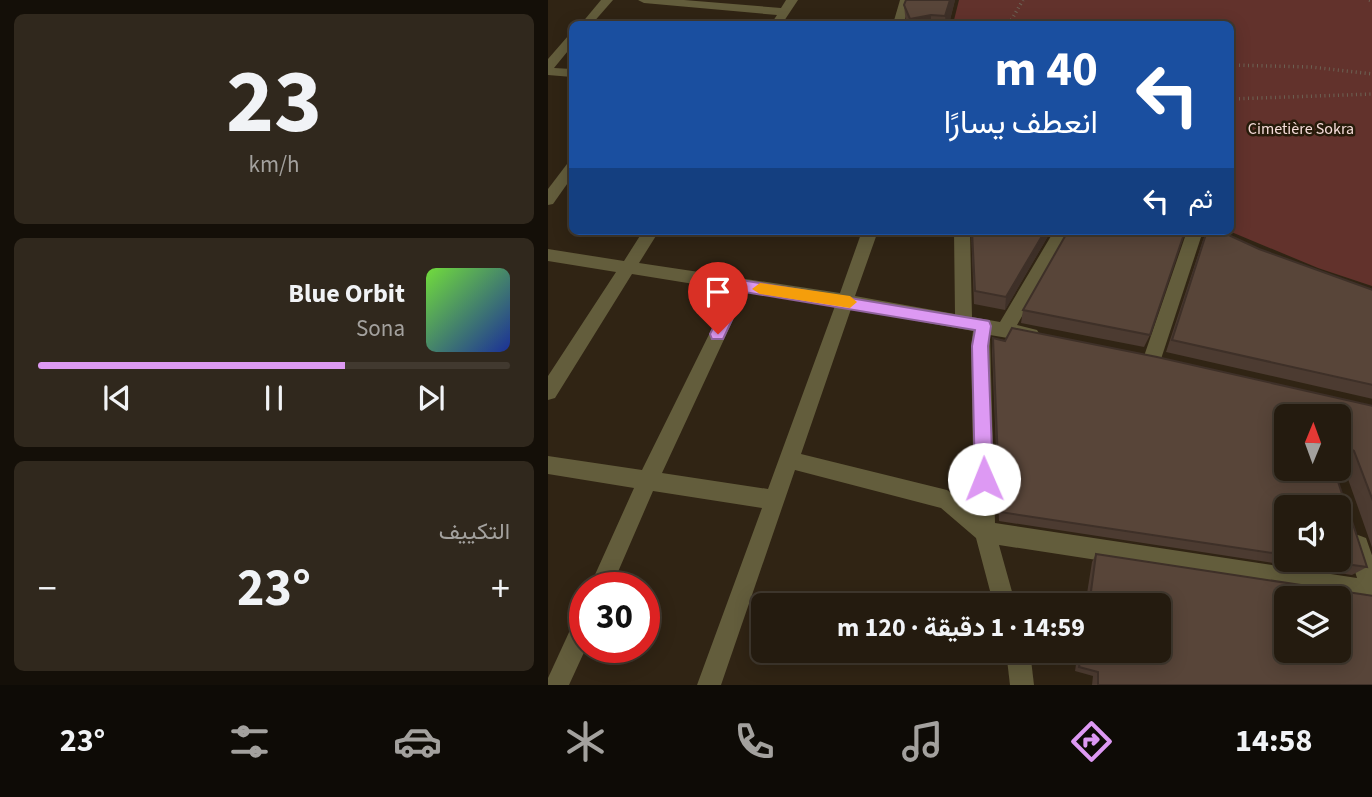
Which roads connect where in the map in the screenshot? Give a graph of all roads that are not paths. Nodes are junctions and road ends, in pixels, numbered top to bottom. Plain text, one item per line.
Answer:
1 (607, 0) edge
2 (644, 0) edge
3 (792, 0) edge
4 (906, 0) edge
5 (785, 12) junction
6 (588, 21) edge
7 (779, 21) edge
8 (899, 21) edge
9 (569, 43) edge
10 (548, 69) edge
11 (569, 72) edge
12 (569, 171) edge
13 (569, 195) edge
14 (551, 196) edge
15 (648, 235) edge
16 (868, 235) edge
17 (963, 235) edge
18 (1060, 235) edge
19 (1203, 235) edge
20 (548, 255) edge
21 (628, 267) junction
22 (741, 286) junction
23 (846, 301) junction
24 (974, 323) junction
25 (1005, 330) junction
26 (1045, 338) edge
27 (1152, 359) edge
28 (548, 392) edge
29 (790, 460) junction
30 (548, 465) edge
31 (648, 480) junction
32 (775, 500) junction
33 (1351, 528) edge
34 (985, 532) junction
35 (607, 572) edge
36 (1001, 593) edge
37 (1372, 593) edge
38 (569, 658) edge
39 (1019, 663) edge
40 (557, 685) edge
41 (709, 685) edge
42 (1022, 685) edge

1 - 6 street
2 - 5 street
3 - 5 street
4 - 8 street
5 - 7 street
9 - 10 street
10 - 11 street
12 - 14 street
13 - 14 street
15 - 21 street
16 - 23 street
17 - 24 street
18 - 25 street
19 - 27 street
20 - 21 street
21 - 22 street
21 - 28 street
22 - 23 street
22 - 31 street
23 - 24 street
23 - 29 street
24 - 25 street
24 - 34 street
25 - 26 street
29 - 32 street
29 - 34 street
30 - 31 street
31 - 32 street
31 - 35 street
32 - 41 street
33 - 37 street
34 - 36 street
34 - 37 street
38 - 40 street
39 - 42 street

